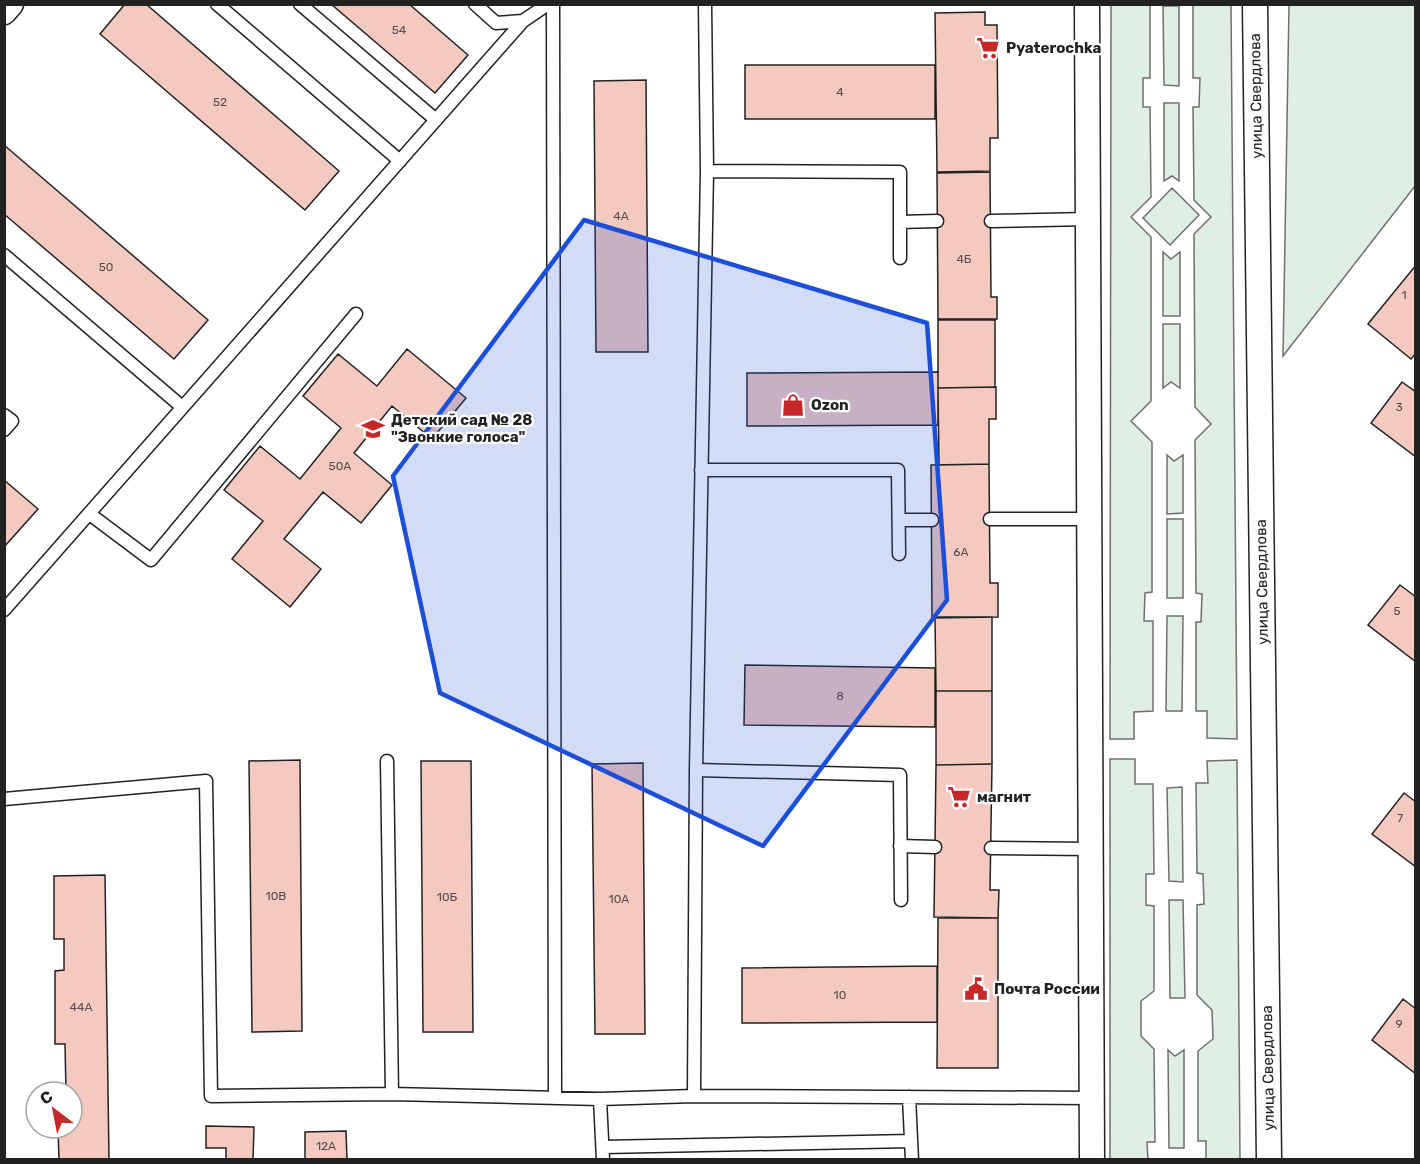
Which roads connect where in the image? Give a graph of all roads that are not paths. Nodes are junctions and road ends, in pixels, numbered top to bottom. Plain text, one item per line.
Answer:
1 (11, 4) edge
2 (217, 4) edge
3 (300, 4) edge
4 (475, 4) edge
5 (548, 4) edge
6 (554, 4) edge
7 (705, 4) edge
8 (1087, 4) edge
9 (1255, 4) edge
10 (4, 12) edge
11 (523, 21) junction
12 (436, 120) junction
13 (400, 160) junction
14 (707, 171) junction
15 (1089, 219) junction
16 (991, 220) dead end
17 (937, 221) dead end
18 (900, 222) junction
19 (4, 255) edge
20 (900, 258) dead end
21 (356, 314) dead end
22 (181, 406) junction
23 (4, 415) edge
24 (4, 430) edge
25 (701, 470) junction
26 (91, 514) junction
27 (990, 519) dead end
28 (1089, 519) junction
29 (899, 520) junction
30 (932, 520) dead end
31 (899, 554) dead end
32 (4, 610) edge
33 (387, 761) dead end
34 (696, 770) junction
35 (4, 799) edge
36 (900, 846) junction
37 (935, 847) dead end
38 (991, 848) dead end
39 (1092, 849) junction
40 (901, 900) dead end
41 (392, 1094) junction
42 (694, 1096) junction
43 (555, 1097) junction
44 (909, 1097) junction
45 (1092, 1098) junction
46 (600, 1099) junction
47 (911, 1141) junction
48 (603, 1153) edge
49 (912, 1160) edge
50 (1092, 1160) edge
51 (1269, 1160) edge

1 - 10 street
2 - 13 lane
3 - 12 lane
4 - 11 lane
5 - 11 lane
6 - 43 lane
7 - 14 lane
8 - 15 street
9 - 51 street, улица Свердлова
11 - 12 lane
12 - 13 lane
13 - 22 lane
14 - 18 lane
14 - 25 lane
15 - 16 lane
15 - 28 street
17 - 18 lane
18 - 20 lane
19 - 22 lane
21 - 26 lane
22 - 26 lane
23 - 24 lane
25 - 29 lane
25 - 34 lane
26 - 32 lane
27 - 28 lane
28 - 39 street
29 - 30 lane
29 - 31 lane
33 - 41 lane
34 - 36 lane
34 - 42 lane
35 - 41 lane
36 - 37 lane
36 - 40 lane
38 - 39 lane
39 - 45 street
41 - 43 lane
42 - 44 lane
42 - 46 lane
43 - 46 lane
44 - 45 lane
44 - 47 lane
45 - 50 street
46 - 48 lane
47 - 48 lane
47 - 49 lane

